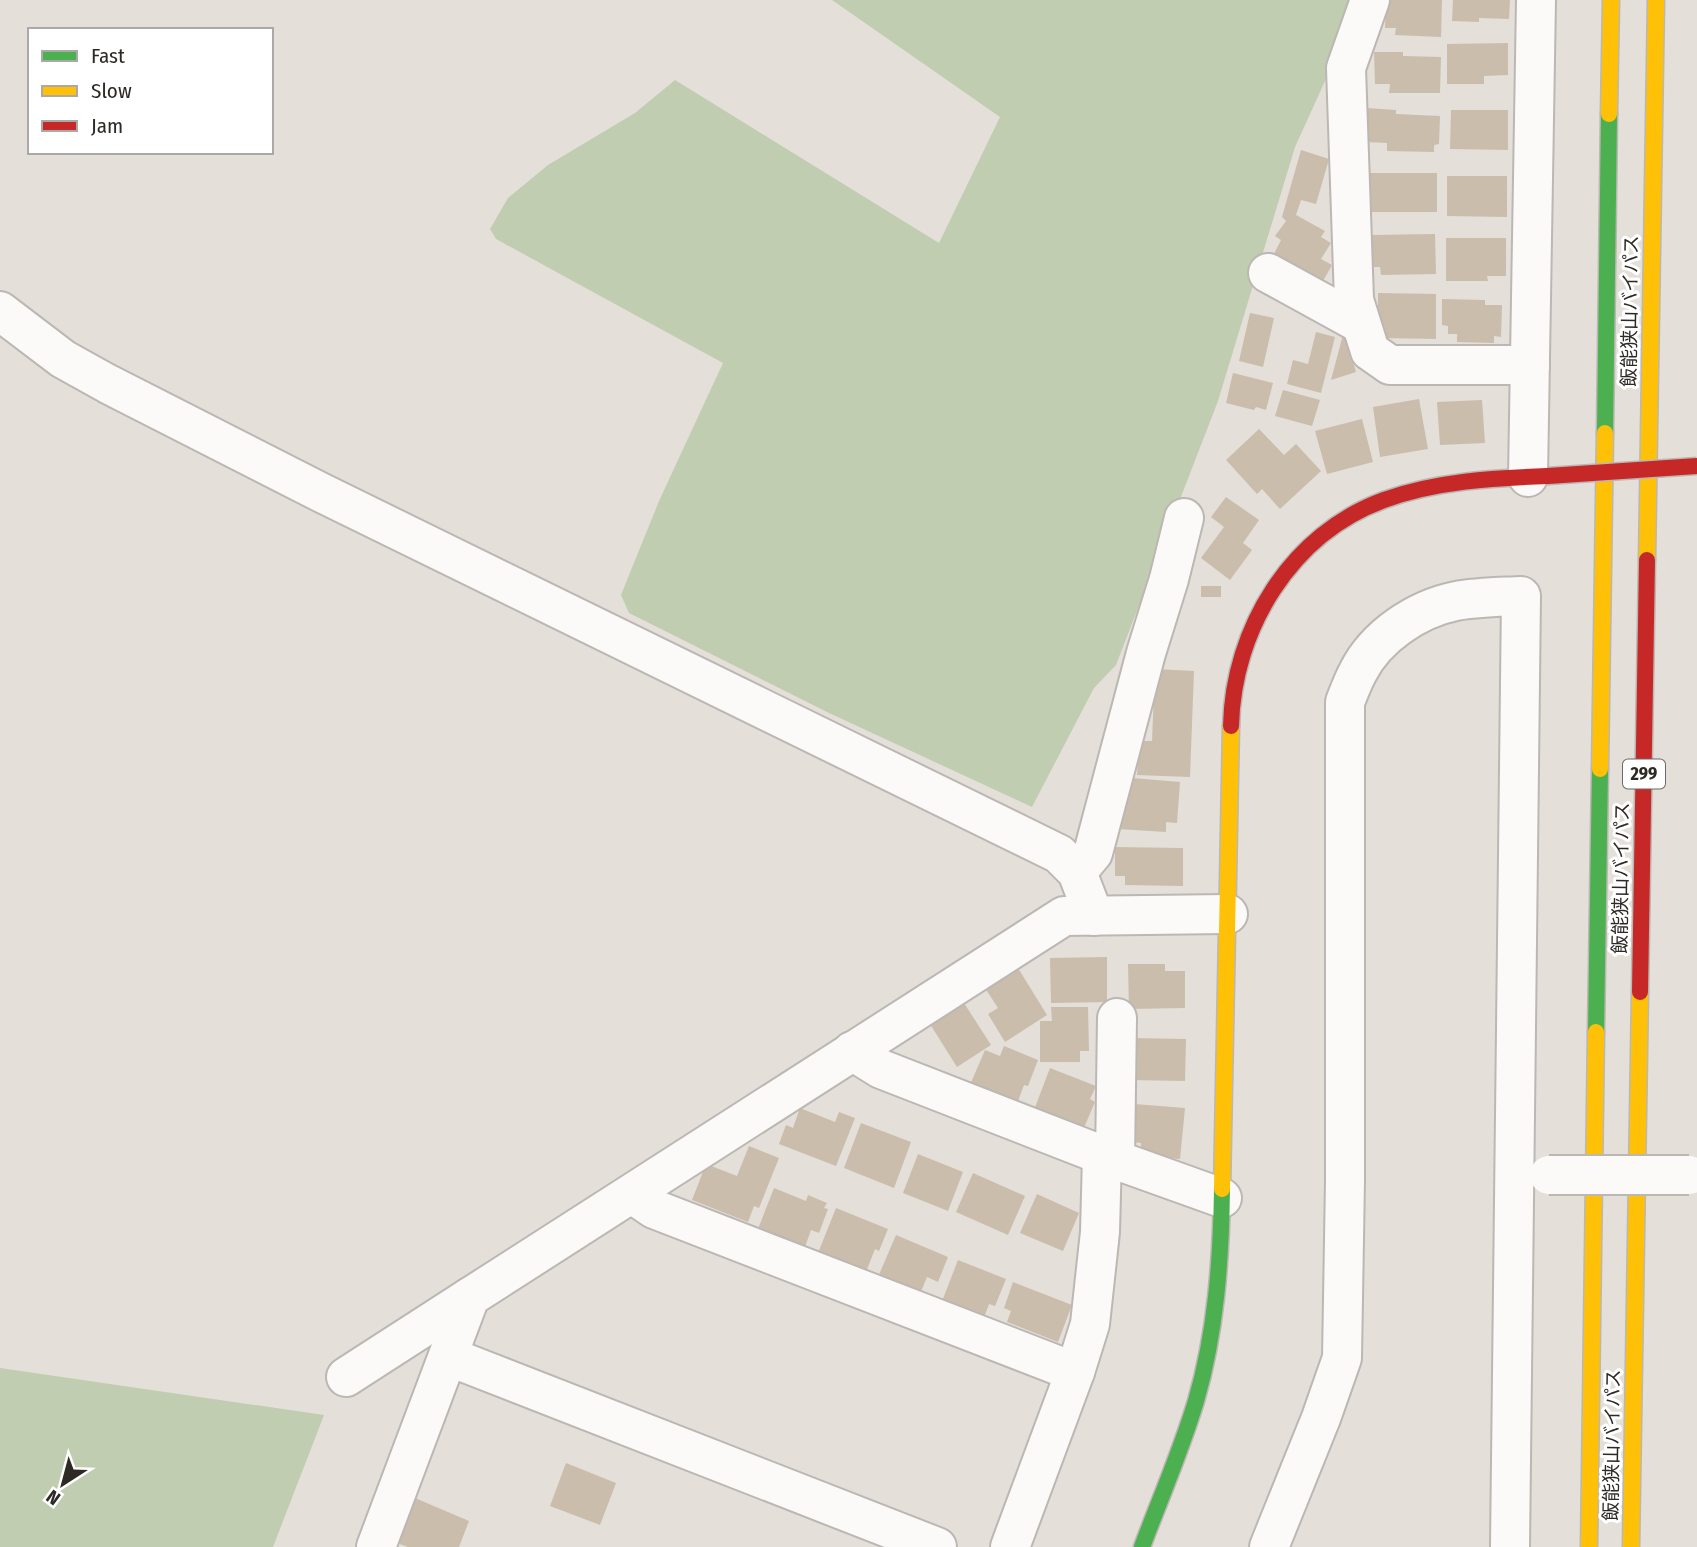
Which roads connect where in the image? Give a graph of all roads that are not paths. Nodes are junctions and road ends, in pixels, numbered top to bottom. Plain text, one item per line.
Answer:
1 (1370, 0) edge
2 (1536, 0) edge
3 (1611, 0) edge
4 (1656, 0) edge
5 (1268, 273) dead end
6 (0, 312) edge
7 (1362, 324) junction
8 (1530, 365) junction
9 (1697, 466) edge
10 (1538, 477) junction
11 (1184, 518) dead end
12 (1077, 872) junction
13 (1228, 914) junction
14 (1094, 916) junction
15 (1116, 1018) dead end
16 (852, 1051) junction
17 (1109, 1157) junction
18 (1693, 1177) edge
19 (1531, 1179) junction
20 (632, 1194) junction
21 (1222, 1198) junction
22 (470, 1297) junction
23 (450, 1357) junction
24 (1075, 1372) junction
25 (346, 1377) dead end
26 (376, 1547) edge
27 (937, 1547) edge
28 (1010, 1547) edge
29 (1142, 1547) edge
30 (1269, 1547) edge
31 (1510, 1547) edge
32 (1589, 1547) edge
33 (1631, 1547) edge

1 - 7 street
2 - 8 street
3 - 32 main road, 飯能狭山バイパス / 299
4 - 33 main road, 飯能狭山バイパス / 299
5 - 7 street
6 - 12 street
7 - 8 street
8 - 10 street
9 - 10 main road, bridge
10 - 13 main road
11 - 12 street
12 - 14 street
13 - 14 street
13 - 21 main road
14 - 16 street
15 - 17 street
16 - 17 street
16 - 20 street
17 - 21 street
17 - 24 street
18 - 19 street, bridge
19 - 30 street
19 - 31 street
20 - 22 street
20 - 24 street
21 - 29 main road
22 - 23 street
22 - 25 street
23 - 26 street
23 - 27 street
24 - 28 street

